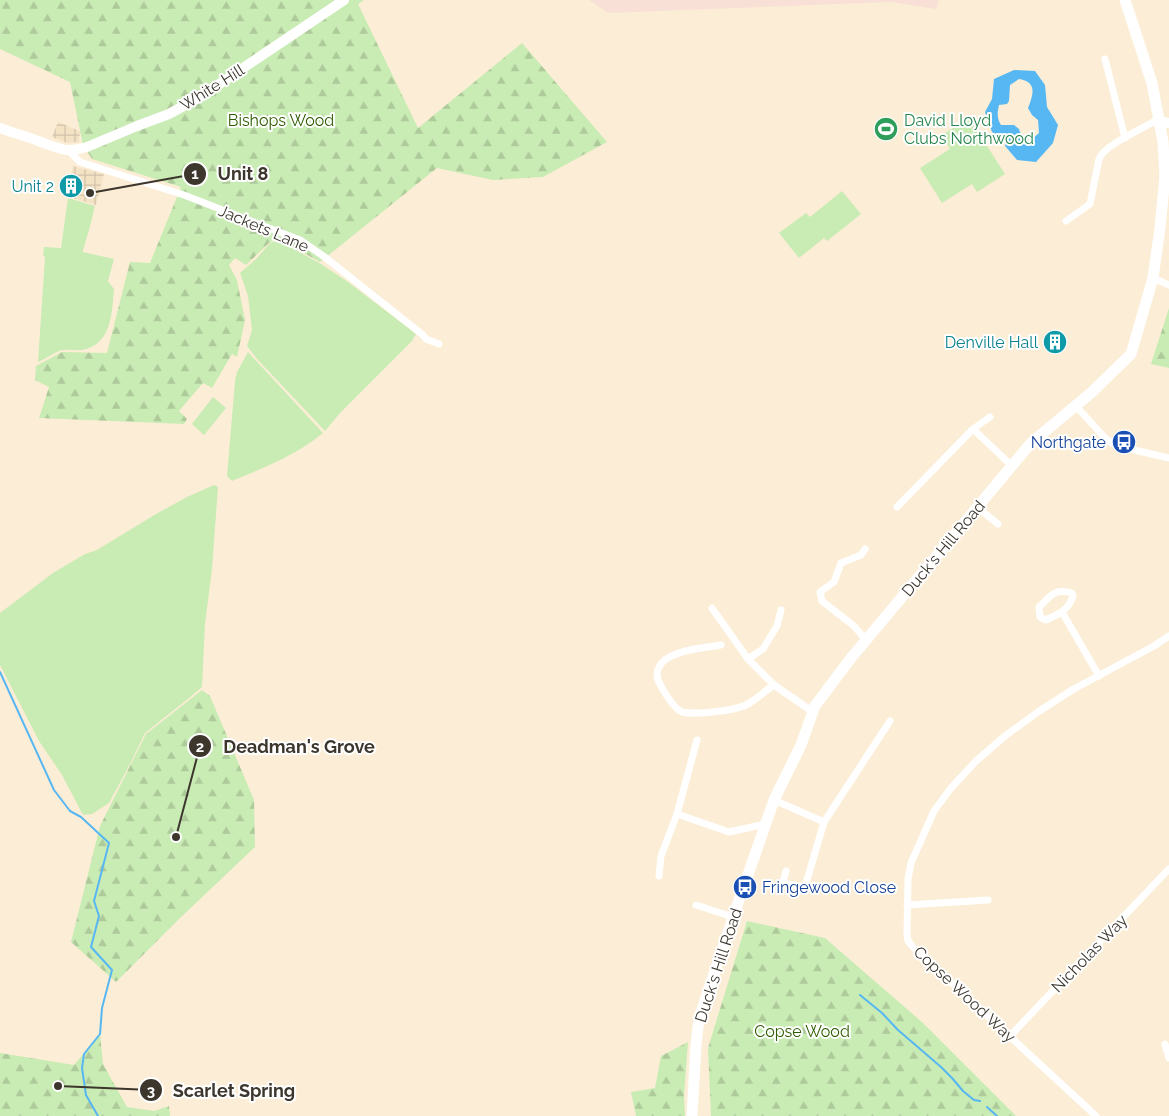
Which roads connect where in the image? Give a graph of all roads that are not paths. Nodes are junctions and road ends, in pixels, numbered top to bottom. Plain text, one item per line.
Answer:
1 (344, 0) edge
2 (1125, 0) edge
3 (1105, 59) dead end
4 (1164, 122) edge
5 (0, 128) edge
6 (1125, 138) junction
7 (68, 151) junction
8 (1167, 176) edge
9 (1066, 221) dead end
10 (1153, 278) junction
11 (1169, 285) edge
12 (439, 344) dead end
13 (1075, 405) junction
14 (990, 417) dead end
15 (973, 429) junction
16 (1169, 458) edge
17 (1012, 466) junction
18 (897, 507) dead end
19 (977, 507) junction
20 (998, 524) dead end
21 (865, 550) dead end
22 (712, 608) dead end
23 (781, 610) dead end
24 (1062, 612) junction
25 (1169, 636) edge
26 (866, 640) junction
27 (722, 645) dead end
28 (748, 659) junction
29 (1099, 676) junction
30 (774, 685) junction
31 (813, 712) junction
32 (890, 721) dead end
33 (697, 740) dead end
34 (774, 800) junction
35 (676, 814) junction
36 (824, 822) junction
37 (766, 824) junction
38 (1169, 869) edge
39 (786, 871) dead end
40 (659, 876) dead end
41 (988, 900) dead end
42 (696, 905) dead end
43 (907, 905) junction
44 (734, 917) junction
45 (1010, 1036) junction
46 (1165, 1044) dead end
47 (1169, 1058) edge
48 (692, 1116) edge
49 (1096, 1116) edge

1 - 7 street, White Hill
2 - 4 main road, Duck's Hill Road
3 - 6 street
4 - 6 street
4 - 8 main road, Duck's Hill Road
5 - 7 street
6 - 9 street
7 - 12 street, Jackets Lane
8 - 10 main road, Duck's Hill Road
10 - 11 street
10 - 13 main road, Duck's Hill Road
13 - 16 street
13 - 17 main road, Duck's Hill Road
14 - 15 street
15 - 17 street
15 - 18 street
17 - 19 main road, Duck's Hill Road
19 - 20 street
19 - 26 main road, Duck's Hill Road
21 - 26 street
22 - 28 street
23 - 28 street
24 - 24 street
24 - 29 street
25 - 29 street, Copse Wood Way
26 - 31 main road, Duck's Hill Road
27 - 30 street
28 - 30 street
29 - 43 street, Copse Wood Way
30 - 31 street
31 - 34 main road, Duck's Hill Road
32 - 36 street
33 - 35 street
34 - 36 street
34 - 37 main road, Duck's Hill Road
35 - 37 street
35 - 40 street
36 - 39 street
37 - 44 main road, Duck's Hill Road
38 - 45 street, Nicholas Way
41 - 43 street
42 - 44 street
43 - 45 street, Copse Wood Way
44 - 48 main road, Duck's Hill Road
45 - 49 street, Copse Wood Way
46 - 47 street

